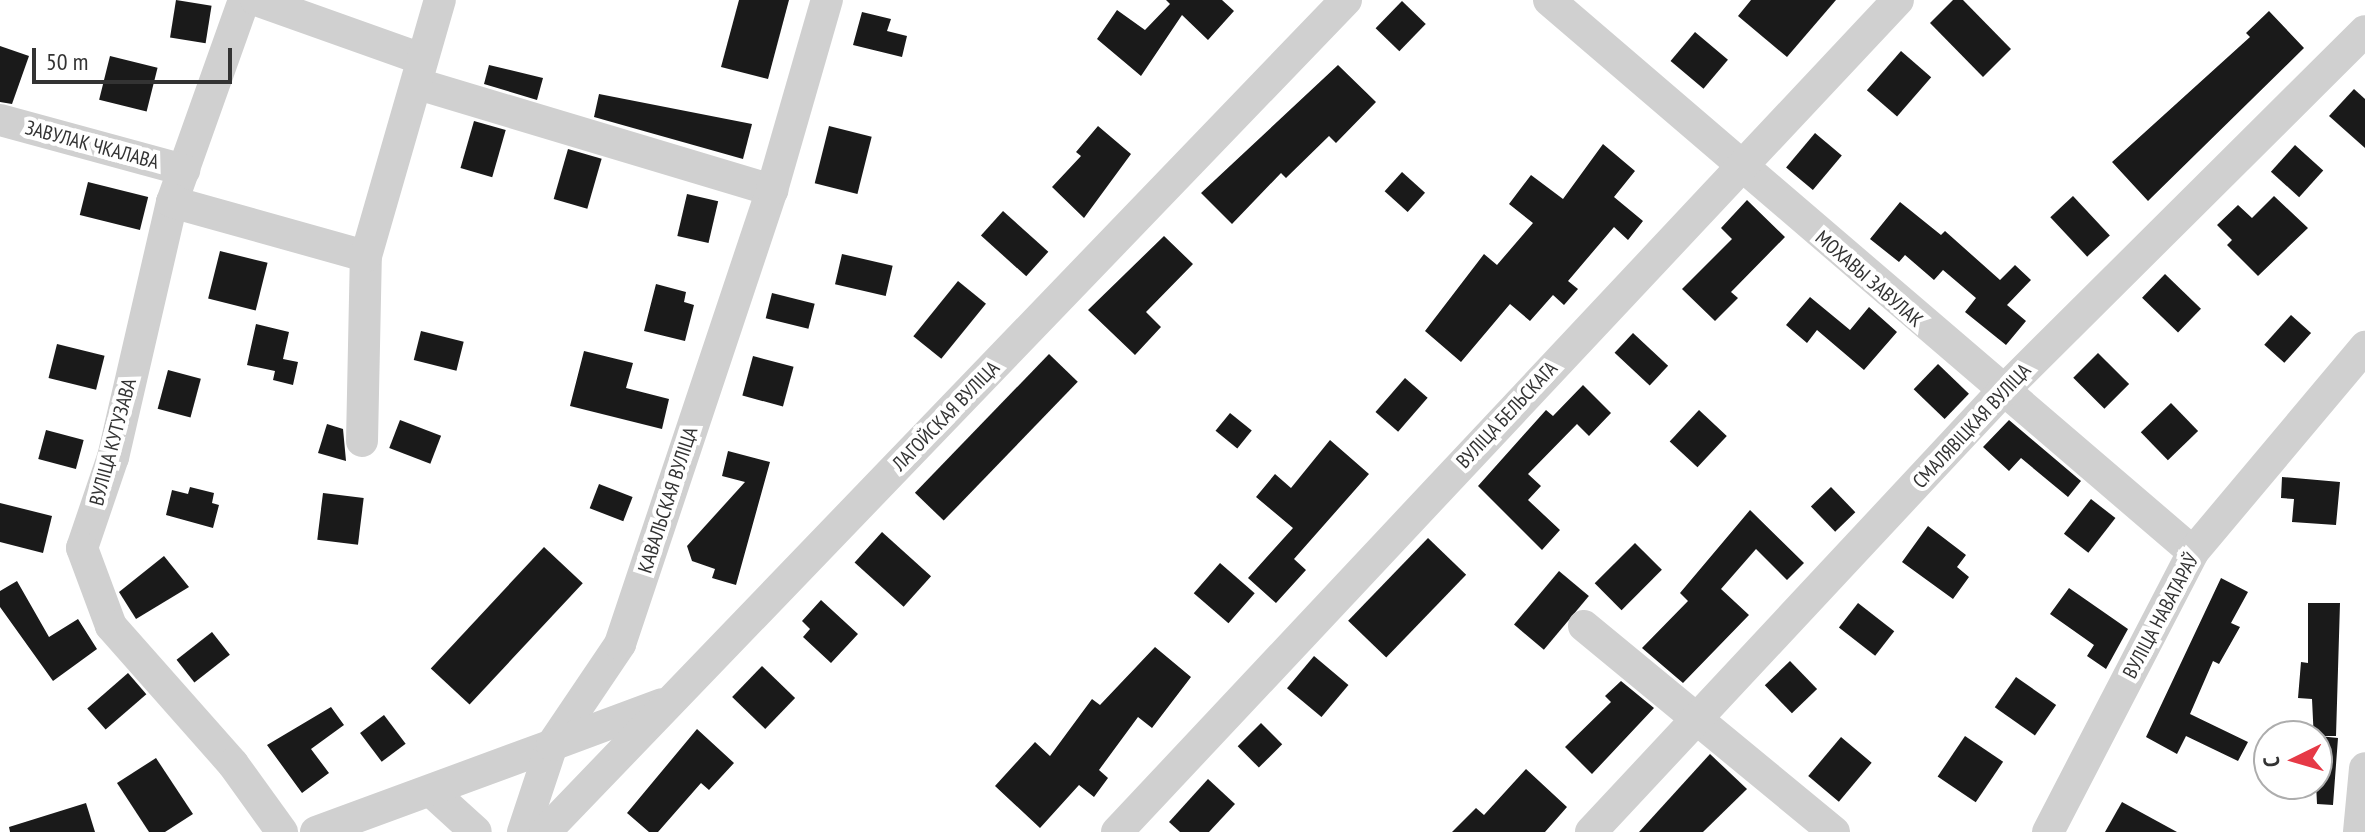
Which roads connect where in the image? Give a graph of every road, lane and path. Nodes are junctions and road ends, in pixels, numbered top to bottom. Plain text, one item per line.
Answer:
1 (244, 0) edge
2 (256, 0) edge
3 (440, 0) edge
4 (827, 0) edge
5 (1346, 0) edge
6 (1549, 0) edge
7 (1898, 0) edge
8 (2365, 31) edge
9 (420, 71) junction
10 (0, 120) edge
11 (1739, 166) junction
12 (184, 170) junction
13 (772, 190) junction
14 (172, 202) junction
15 (366, 256) junction
16 (2361, 363) edge
17 (2001, 393) junction
18 (362, 441) dead end
19 (2193, 552) junction
20 (1584, 626) dead end
21 (673, 700) junction
22 (1699, 719) junction
23 (552, 745) junction
24 (2365, 768) edge
25 (432, 792) junction
26 (282, 832) edge
27 (316, 832) edge
28 (476, 832) edge
29 (523, 832) edge
30 (545, 832) edge
31 (1117, 832) edge
32 (1591, 832) edge
33 (1834, 832) edge
34 (2048, 832) edge
35 (2359, 832) edge

1 - 12 street, ВУЛІЦА КУТУЗАВА
2 - 9 street
3 - 9 street
4 - 13 street, КАВАЛЬСКАЯ ВУЛІЦА
5 - 21 street, ЛАГОЙСКАЯ ВУЛІЦА
6 - 11 street, МОХАВЫ ЗАВУЛАК
7 - 11 street, ВУЛІЦА БЕЛЬСКАГА
8 - 17 street, СМАЛЯВІЦКАЯ ВУЛІЦА
9 - 13 street
9 - 15 street
10 - 12 street, ЗАВУЛАК ЧКАЛАВА
11 - 17 street, МОХАВЫ ЗАВУЛАК
11 - 31 street, ВУЛІЦА БЕЛЬСКАГА
12 - 14 street, ВУЛІЦА КУТУЗАВА
13 - 23 street, КАВАЛЬСКАЯ ВУЛІЦА
14 - 15 street
14 - 26 street, ВУЛІЦА КУТУЗАВА
15 - 18 street
16 - 19 street, ВУЛІЦА НАВАТАРАЎ
17 - 19 street, МОХАВЫ ЗАВУЛАК
17 - 22 street, СМАЛЯВІЦКАЯ ВУЛІЦА
19 - 34 street, ВУЛІЦА НАВАТАРАЎ
20 - 22 street
21 - 23 street
21 - 30 street, ЛАГОЙСКАЯ ВУЛІЦА
22 - 32 street, СМАЛЯВІЦКАЯ ВУЛІЦА
22 - 33 street
23 - 25 street
23 - 29 street, КАВАЛЬСКАЯ ВУЛІЦА
24 - 35 street
25 - 27 street
25 - 28 street

